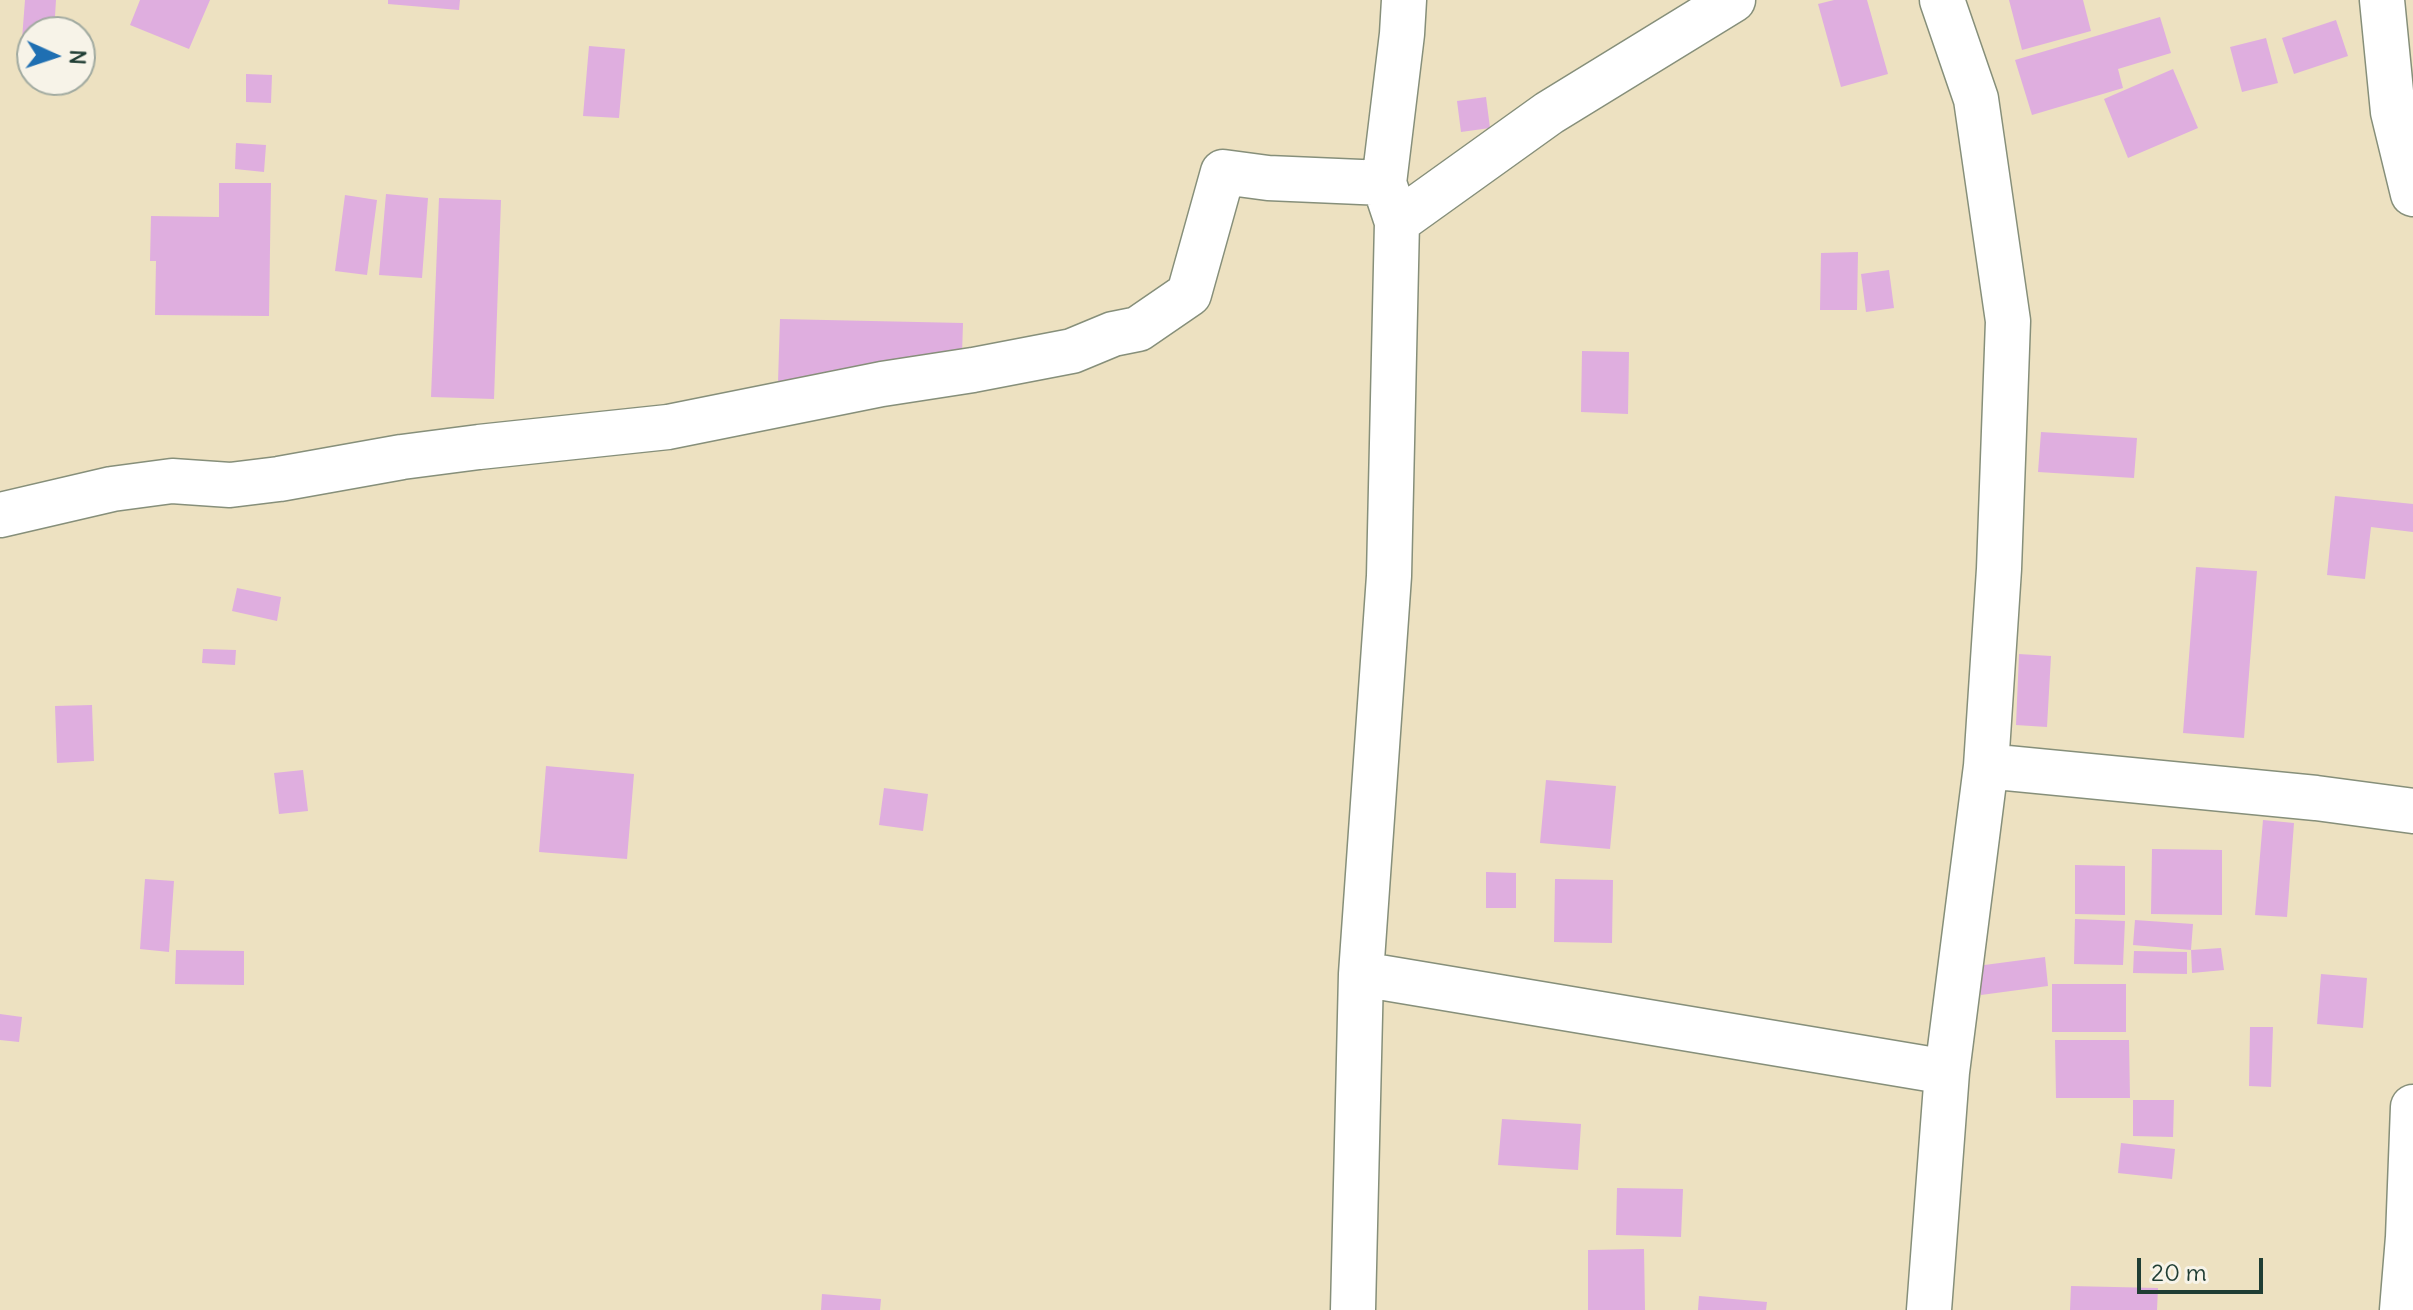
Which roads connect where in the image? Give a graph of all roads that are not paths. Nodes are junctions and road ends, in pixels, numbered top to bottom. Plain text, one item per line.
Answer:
1 (1404, 0) edge
2 (1733, 0) edge
3 (1942, 0) edge
4 (2382, 0) edge
5 (2413, 194) edge
6 (1390, 203) junction
7 (0, 515) edge
8 (1986, 766) junction
9 (2413, 811) edge
10 (1361, 974) junction
11 (1947, 1072) junction
12 (2413, 1107) edge
13 (1353, 1310) edge
14 (1929, 1310) edge
15 (2402, 1310) edge

1 - 6 street
2 - 6 street
3 - 8 street
4 - 5 street
6 - 7 street
6 - 10 street
8 - 9 street
8 - 11 street
10 - 11 street
10 - 13 street
11 - 14 street
12 - 15 street

